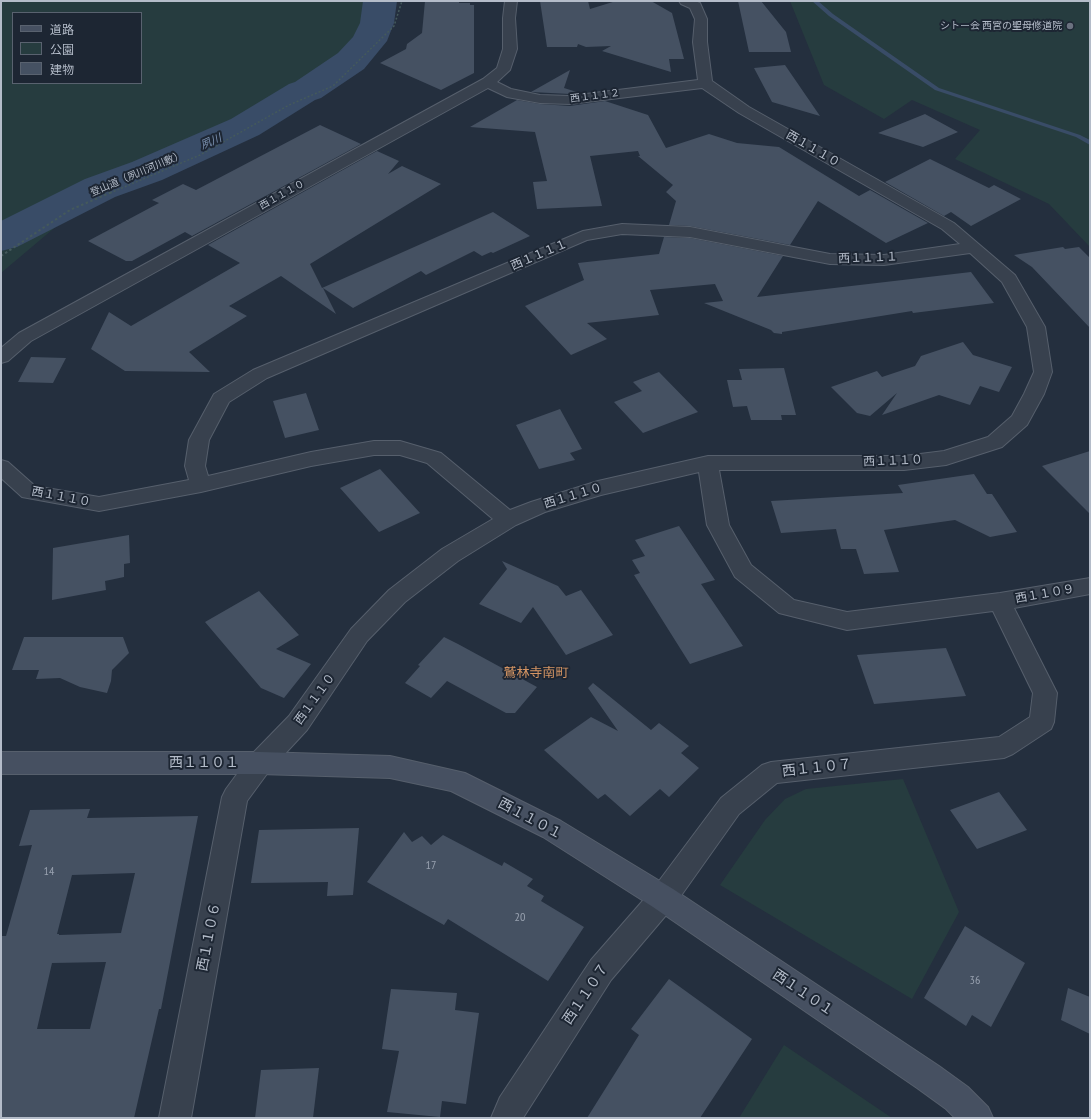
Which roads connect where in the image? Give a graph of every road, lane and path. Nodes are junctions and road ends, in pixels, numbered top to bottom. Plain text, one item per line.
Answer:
1 (402, 1) edge
2 (511, 1) edge
3 (685, 1) edge
4 (488, 82) junction
5 (704, 83) junction
6 (974, 247) junction
7 (1, 256) edge
8 (1, 357) edge
9 (708, 463) junction
10 (1, 467) edge
11 (201, 485) junction
12 (508, 520) junction
13 (1090, 586) edge
14 (1000, 602) junction
15 (1, 763) edge
16 (260, 764) junction
17 (663, 898) junction
18 (175, 1118) edge
19 (507, 1118) edge
20 (977, 1118) edge

1 - 7 path, 登山道（夙川河川敷）
2 - 4 street, 西１１１０
3 - 5 street
4 - 5 street, 西１１１２
4 - 8 street, 西１１１０
5 - 6 street, 西１１１０
6 - 9 street, 西１１１０
6 - 11 street, 西１１１１
9 - 12 street, 西１１１０
9 - 14 street, 西１１０９
10 - 11 street, 西１１１０
11 - 12 street, 西１１１０
12 - 16 street, 西１１１０
13 - 14 street, 西１１０９
14 - 17 street, 西１１０７
15 - 16 street, 西１１０１
16 - 17 street, 西１１０１
16 - 18 street, 西１１０６
17 - 19 street, 西１１０７
17 - 20 street, 西１１０１

